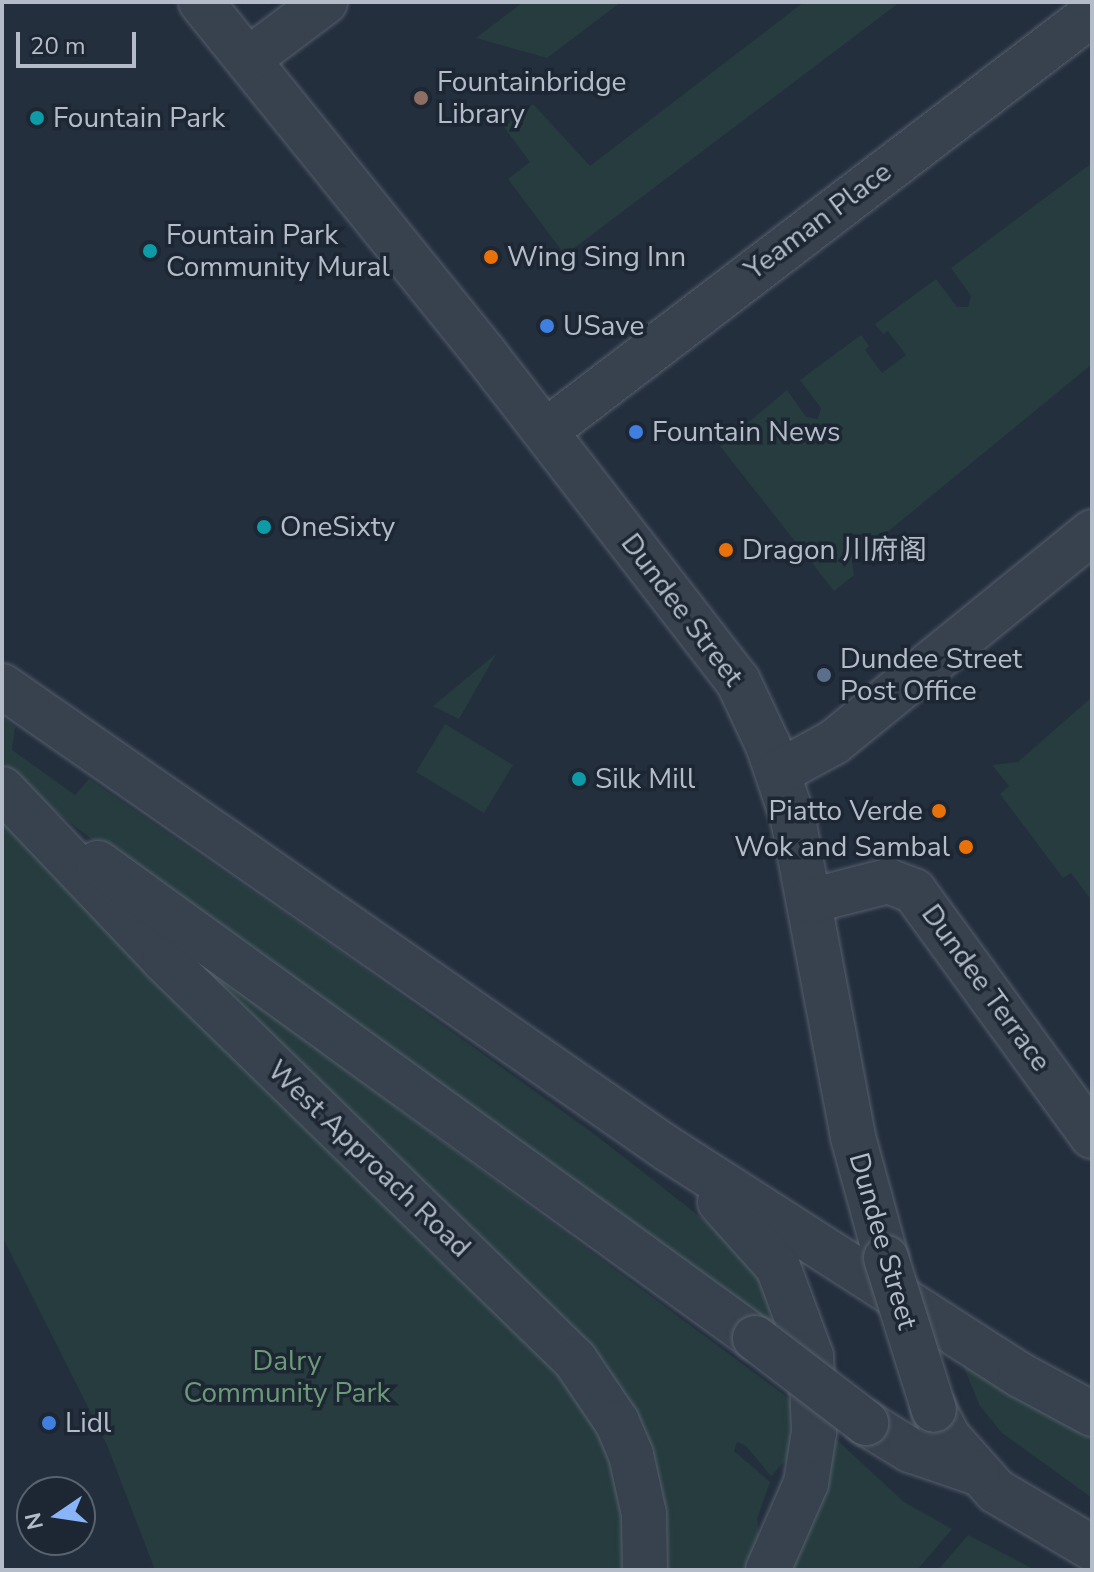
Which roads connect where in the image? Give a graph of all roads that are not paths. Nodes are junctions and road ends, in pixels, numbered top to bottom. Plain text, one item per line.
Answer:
1 (201, 2) edge
2 (325, 2) edge
3 (1092, 14) edge
4 (249, 59) junction
5 (546, 431) junction
6 (1092, 532) edge
7 (2, 686) edge
8 (779, 772) junction
9 (4, 791) edge
10 (810, 901) junction
11 (1092, 1136) edge
12 (668, 1149) junction
13 (1092, 1414) edge
14 (977, 1473) junction
15 (1092, 1548) edge
16 (645, 1570) edge
17 (768, 1570) edge

1 - 4 street, Dundee Street
2 - 4 street
3 - 5 street, Yeaman Place
4 - 5 street, Dundee Street
5 - 8 street, Dundee Street
6 - 8 street
7 - 12 street
8 - 10 street, Dundee Street
9 - 14 street, West Approach Road, bridge
9 - 16 street, West Approach Road
10 - 11 street, Dundee Terrace
10 - 14 street, Dundee Street, bridge
12 - 13 street
12 - 17 street
14 - 15 street, Dundee Street

